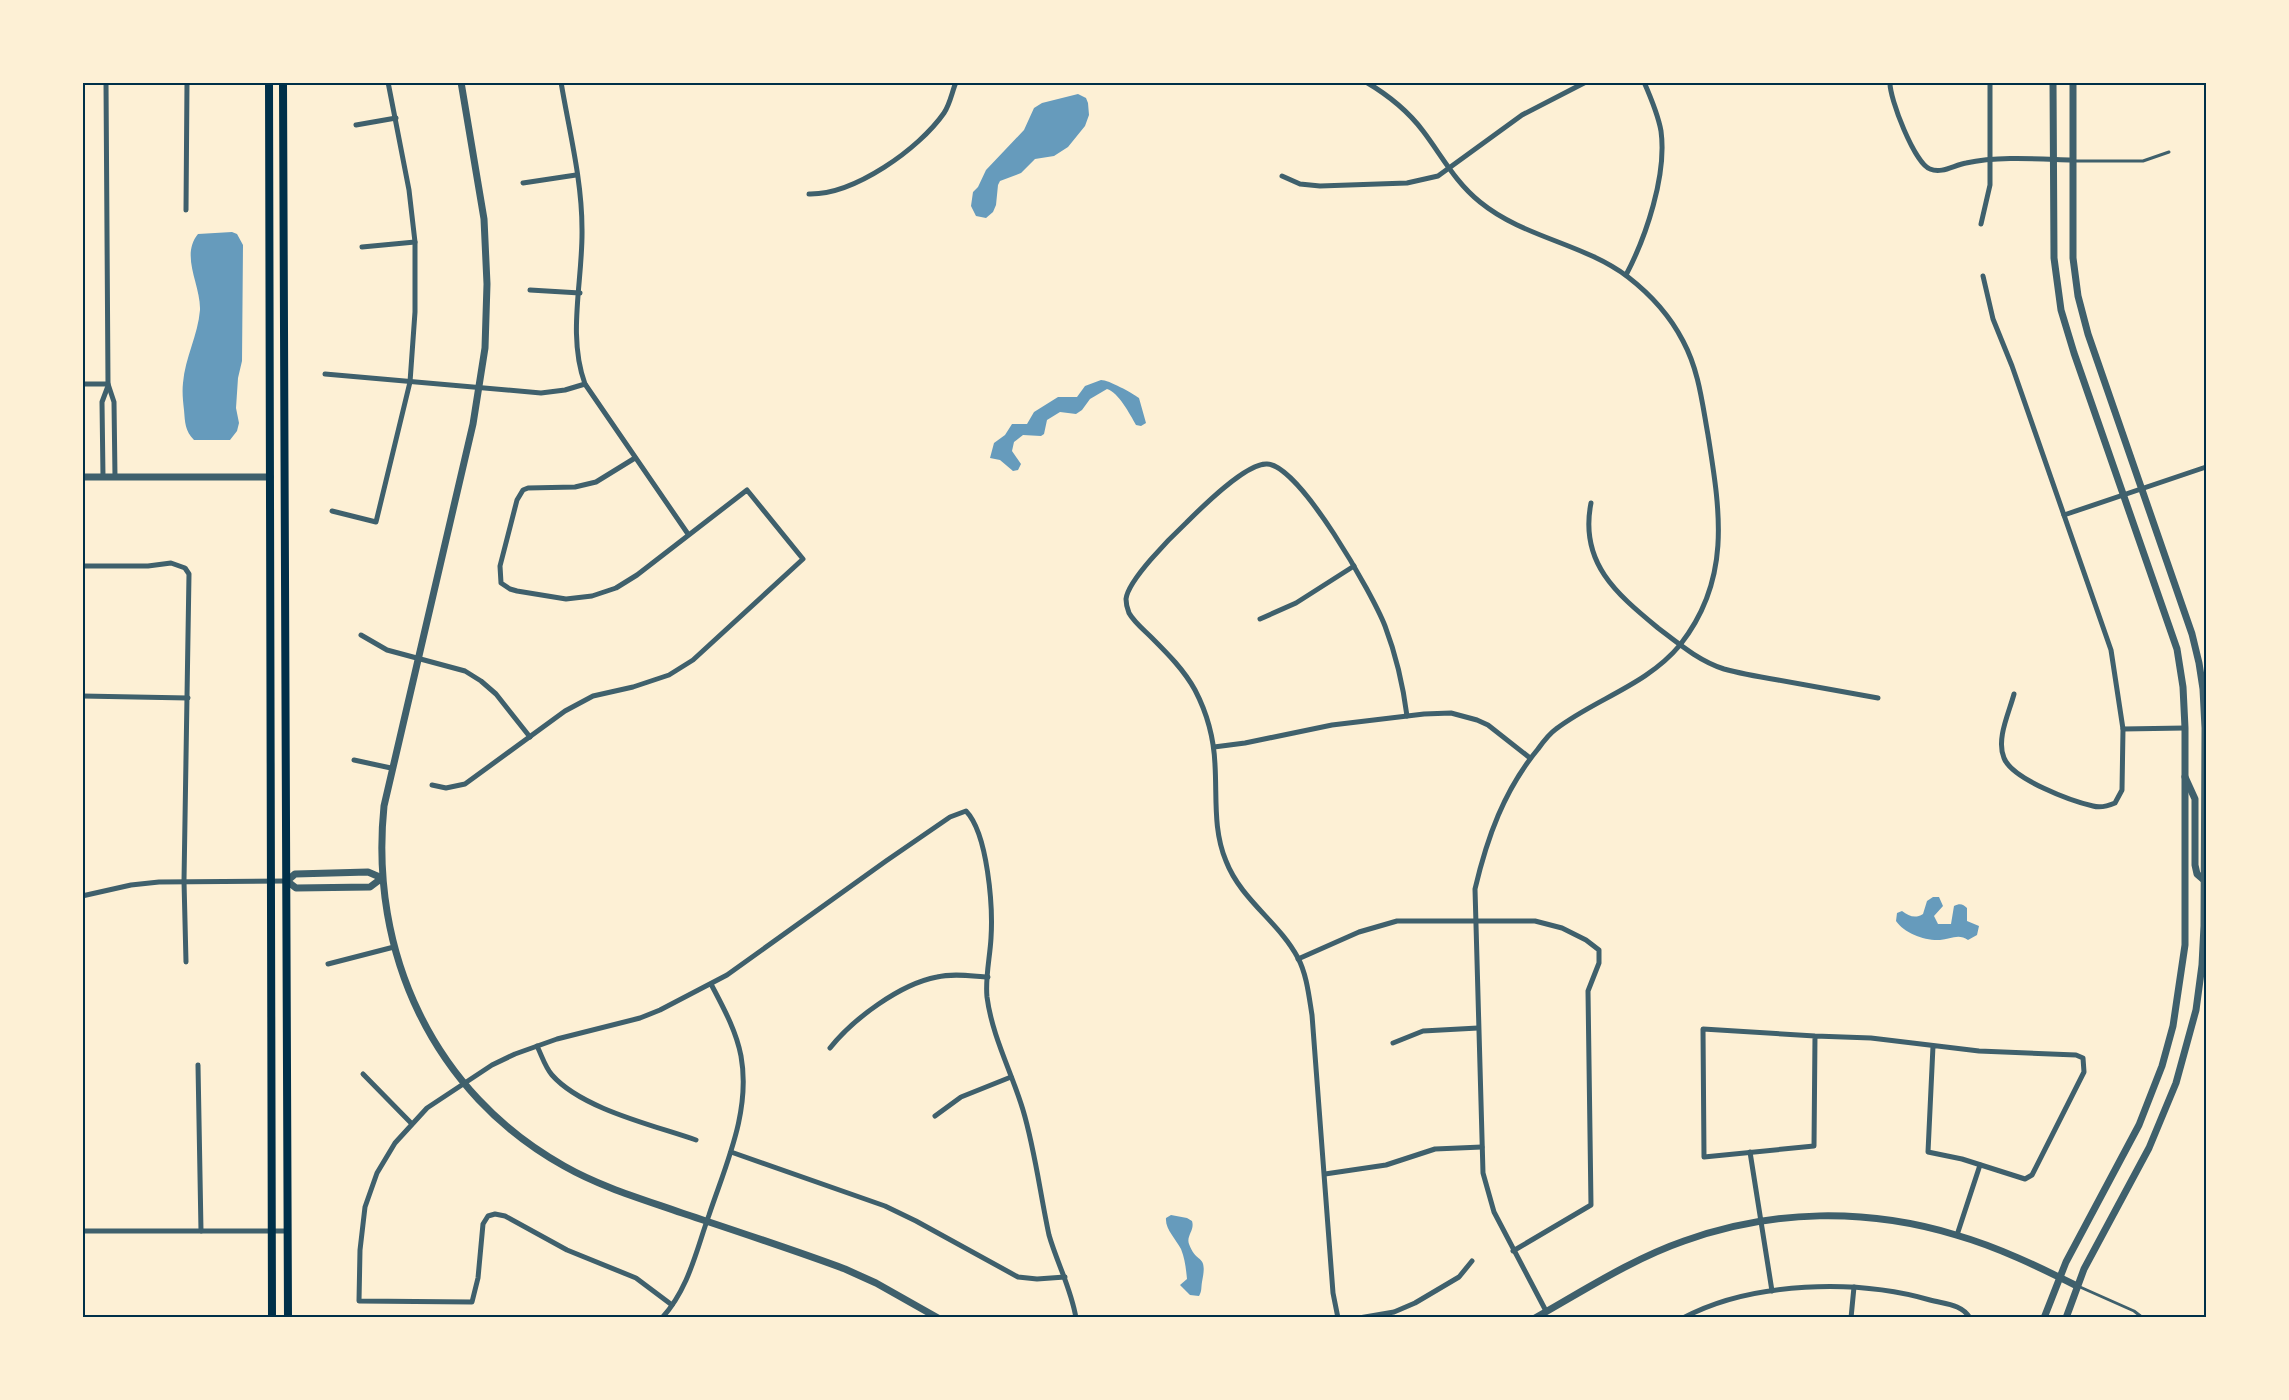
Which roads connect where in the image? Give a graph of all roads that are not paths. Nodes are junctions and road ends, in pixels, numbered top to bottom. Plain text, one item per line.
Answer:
1 (106, 82) edge
2 (187, 82) edge
3 (269, 82) edge
4 (283, 82) edge
5 (388, 82) edge
6 (461, 82) edge
7 (561, 82) edge
8 (956, 82) edge
9 (1366, 82) edge
10 (1586, 82) edge
11 (1644, 82) edge
12 (1890, 82) edge
13 (1990, 82) edge
14 (2053, 82) edge
15 (2073, 82) edge
16 (396, 118) junction
17 (356, 125) dead end
18 (2169, 152) dead end
19 (1990, 160) junction
20 (2053, 160) junction
21 (2073, 160) junction
22 (1449, 169) junction
23 (576, 175) junction
24 (1282, 176) dead end
25 (523, 183) dead end
26 (809, 195) dead end
27 (186, 210) dead end
28 (1981, 224) dead end
29 (415, 242) junction
30 (362, 247) dead end
31 (1626, 275) junction
32 (1983, 276) dead end
33 (530, 290) dead end
34 (580, 293) junction
35 (325, 375) dead end
36 (410, 382) junction
37 (82, 384) edge
38 (108, 384) junction
39 (585, 384) junction
40 (480, 388) junction
41 (635, 458) junction
42 (2206, 467) edge
43 (285, 476) junction
44 (82, 477) edge
45 (103, 477) junction
46 (115, 477) junction
47 (270, 477) junction
48 (2141, 489) junction
49 (2123, 495) junction
50 (1591, 503) dead end
51 (332, 511) dead end
52 (2064, 515) junction
53 (688, 534) junction
54 (82, 566) edge
55 (1354, 566) junction
56 (1260, 619) dead end
57 (361, 635) dead end
58 (1680, 645) junction
59 (417, 658) junction
60 (2014, 694) dead end
61 (82, 696) edge
62 (188, 698) junction
63 (1878, 698) dead end
64 (1407, 716) junction
65 (2185, 728) junction
66 (2123, 729) junction
67 (530, 737) junction
68 (1214, 747) junction
69 (1530, 758) junction
70 (354, 760) dead end
71 (391, 768) junction
72 (2186, 777) junction
73 (432, 785) dead end
74 (382, 878) junction
75 (2204, 880) junction
76 (184, 881) junction
77 (271, 881) junction
78 (287, 881) junction
79 (82, 896) edge
80 (1475, 922) junction
81 (394, 947) junction
82 (1298, 959) junction
83 (186, 962) dead end
84 (328, 964) dead end
85 (988, 976) junction
86 (711, 984) junction
87 (1479, 1028) junction
88 (1815, 1036) junction
89 (1394, 1043) dead end
90 (537, 1046) junction
91 (1933, 1046) junction
92 (830, 1048) dead end
93 (198, 1065) dead end
94 (363, 1074) dead end
95 (1011, 1077) junction
96 (465, 1083) junction
97 (935, 1116) dead end
98 (411, 1124) junction
99 (696, 1140) dead end
100 (1482, 1147) junction
101 (731, 1152) junction
102 (1750, 1152) junction
103 (1980, 1165) junction
104 (1324, 1174) junction
105 (706, 1221) junction
106 (1760, 1221) junction
107 (82, 1231) edge
108 (201, 1231) junction
109 (271, 1231) junction
110 (288, 1231) junction
111 (1958, 1235) junction
112 (1513, 1251) junction
113 (1472, 1261) dead end
114 (1065, 1277) junction
115 (2060, 1277) junction
116 (2077, 1286) junction
117 (1854, 1287) junction
118 (1772, 1291) junction
119 (672, 1305) junction
120 (1546, 1311) junction
121 (1693, 1315) edge
122 (272, 1317) edge
123 (288, 1317) edge
124 (662, 1317) edge
125 (938, 1317) edge
126 (1076, 1317) edge
127 (1338, 1317) edge
128 (1359, 1317) edge
129 (1535, 1317) edge
130 (1683, 1317) edge
131 (1851, 1317) edge
132 (1970, 1317) edge
133 (2044, 1317) edge
134 (2066, 1317) edge
135 (2143, 1317) edge

1 - 38 street
2 - 27 street
3 - 47 main road
4 - 43 main road
5 - 16 street
6 - 40 street
7 - 23 street
8 - 26 street
9 - 22 street
10 - 22 street
11 - 31 street
12 - 19 street
13 - 19 street
14 - 20 street
15 - 21 street
16 - 17 street
16 - 29 street
18 - 21 lane
19 - 20 street
19 - 28 street
20 - 21 street
20 - 49 street
21 - 48 street
22 - 24 street
22 - 31 street
23 - 25 street
23 - 34 street
29 - 30 street
29 - 36 street
31 - 58 street
32 - 52 street
33 - 34 street
34 - 39 street
35 - 36 street
36 - 40 street
36 - 51 street
37 - 38 street
38 - 45 street
38 - 46 street
39 - 40 street
39 - 41 street
40 - 59 street
41 - 53 street
41 - 53 street
42 - 48 street
43 - 47 street
43 - 78 main road
44 - 45 street
45 - 46 street
46 - 47 street
47 - 77 main road
48 - 49 street
48 - 75 street
49 - 52 street
49 - 65 street
50 - 58 street
52 - 66 street
53 - 67 street
54 - 62 street
55 - 56 street
55 - 64 street
55 - 68 street
57 - 59 street
58 - 63 street
58 - 69 street
59 - 67 street
59 - 71 street
60 - 66 street
61 - 62 street
62 - 76 street
64 - 68 street
64 - 69 street
65 - 66 street
65 - 72 street
67 - 73 street
68 - 82 street
69 - 80 street
70 - 71 street
71 - 74 street
72 - 75 street
72 - 115 street
74 - 78 street
74 - 78 street
74 - 81 street
75 - 116 street
76 - 77 street
76 - 79 street
76 - 83 street
77 - 78 street
77 - 109 main road
78 - 110 main road
80 - 82 street
80 - 87 street
80 - 112 street
81 - 84 street
81 - 96 street
82 - 104 street
85 - 86 street
85 - 92 street
85 - 95 street
86 - 90 street
86 - 101 street
87 - 89 street
87 - 100 street
88 - 91 street
88 - 102 street
88 - 102 street
90 - 96 street
90 - 99 street
91 - 103 street
91 - 103 street
93 - 108 street
94 - 98 street
95 - 97 street
95 - 114 street
96 - 98 street
96 - 105 street
98 - 119 street
100 - 104 street
100 - 112 street
101 - 105 street
101 - 114 street
102 - 106 street
103 - 111 street
104 - 127 street
105 - 119 street
105 - 125 street
106 - 111 street
106 - 118 street
106 - 120 street
107 - 108 street
108 - 109 street
109 - 110 street
109 - 122 main road
110 - 123 main road
111 - 115 street
112 - 120 street
113 - 128 street
114 - 126 street
115 - 116 street
115 - 133 street
116 - 134 street
116 - 135 lane
117 - 118 street
117 - 131 street
117 - 132 street
118 - 121 street
119 - 124 street
120 - 129 street
121 - 130 street

